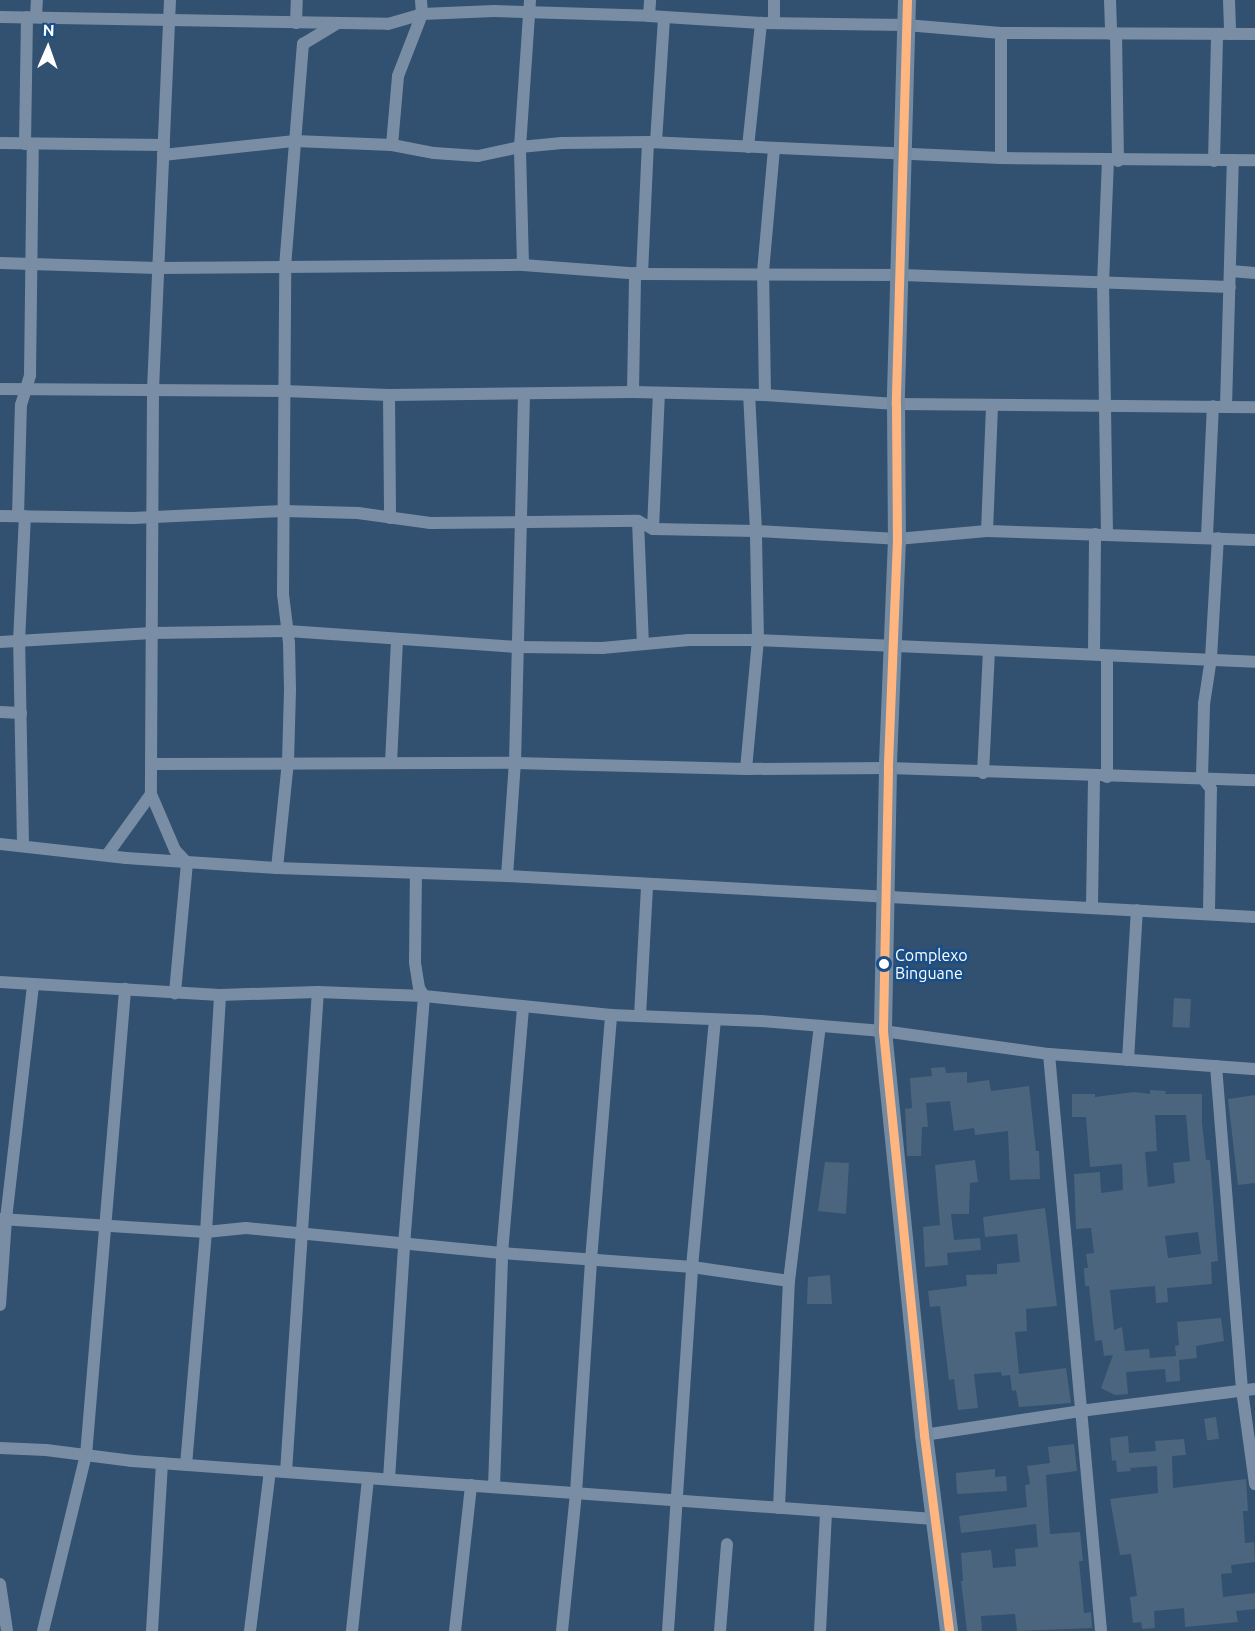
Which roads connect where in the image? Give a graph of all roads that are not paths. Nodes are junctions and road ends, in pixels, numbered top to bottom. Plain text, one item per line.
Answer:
1 (37, 0) edge
2 (170, 0) edge
3 (297, 0) edge
4 (421, 0) edge
5 (530, 0) edge
6 (650, 0) edge
7 (774, 0) edge
8 (907, 0) edge
9 (1110, 0) edge
10 (1229, 0) edge
11 (422, 14) junction
12 (529, 14) junction
13 (650, 16) junction
14 (0, 17) edge
15 (32, 17) junction
16 (664, 17) junction
17 (170, 18) junction
18 (296, 23) junction
19 (767, 23) junction
20 (338, 24) junction
21 (906, 25) junction
22 (1001, 33) junction
23 (1113, 34) junction
24 (1216, 34) junction
25 (1230, 34) junction
26 (1255, 34) edge
27 (295, 141) junction
28 (652, 142) junction
29 (0, 143) edge
30 (29, 144) junction
31 (392, 144) junction
32 (520, 147) junction
33 (748, 147) junction
34 (774, 148) junction
35 (163, 150) junction
36 (903, 153) junction
37 (1001, 158) junction
38 (1233, 160) junction
39 (1255, 160) edge
40 (1113, 161) junction
41 (1214, 161) junction
42 (0, 263) edge
43 (31, 263) junction
44 (523, 265) junction
45 (285, 267) junction
46 (157, 268) junction
47 (763, 272) junction
48 (1231, 272) junction
49 (1255, 273) edge
50 (638, 274) junction
51 (902, 275) junction
52 (1103, 284) junction
53 (1230, 286) junction
54 (0, 389) edge
55 (153, 389) junction
56 (27, 390) junction
57 (284, 391) junction
58 (633, 392) junction
59 (524, 394) junction
60 (659, 394) junction
61 (749, 394) junction
62 (389, 395) junction
63 (765, 395) junction
64 (896, 404) junction
65 (992, 405) junction
66 (1213, 406) junction
67 (1226, 406) junction
68 (1104, 407) junction
69 (1255, 407) edge
70 (284, 511) junction
71 (0, 516) edge
72 (22, 516) junction
73 (153, 516) junction
74 (390, 518) junction
75 (638, 521) junction
76 (520, 523) junction
77 (653, 529) junction
78 (756, 531) junction
79 (987, 531) junction
80 (1101, 535) junction
81 (1213, 537) junction
82 (897, 539) junction
83 (1255, 540) edge
84 (288, 631) junction
85 (152, 633) junction
86 (397, 640) junction
87 (758, 640) junction
88 (0, 642) edge
89 (19, 642) junction
90 (643, 644) junction
91 (892, 646) junction
92 (518, 647) junction
93 (989, 651) junction
94 (1094, 653) junction
95 (1107, 656) junction
96 (1210, 658) junction
97 (1255, 662) edge
98 (0, 712) edge
99 (21, 713) junction
100 (288, 762) junction
101 (515, 762) junction
102 (391, 763) junction
103 (152, 764) junction
104 (888, 768) junction
105 (746, 769) junction
106 (983, 773) junction
107 (1094, 776) junction
108 (1107, 777) junction
109 (1202, 777) junction
110 (1255, 780) edge
111 (151, 794) junction
112 (0, 844) edge
113 (23, 844) junction
114 (106, 855) junction
115 (187, 863) junction
116 (277, 868) junction
117 (416, 873) junction
118 (507, 876) junction
119 (647, 886) junction
120 (885, 896) junction
121 (1092, 906) junction
122 (1137, 910) junction
123 (1209, 912) junction
124 (1255, 917) edge
125 (0, 982) edge
126 (33, 985) junction
127 (125, 989) junction
128 (318, 992) junction
129 (175, 993) junction
130 (220, 995) junction
131 (424, 996) junction
132 (523, 1008) junction
133 (611, 1015) junction
134 (640, 1016) junction
135 (715, 1020) junction
136 (820, 1026) junction
137 (883, 1031) junction
138 (1049, 1054) junction
139 (1128, 1060) junction
140 (1216, 1066) junction
141 (1255, 1069) edge
142 (3, 1219) edge
143 (105, 1226) junction
144 (206, 1232) junction
145 (303, 1233) junction
146 (404, 1245) junction
147 (502, 1253) junction
148 (591, 1260) junction
149 (692, 1268) junction
150 (789, 1281) junction
151 (0, 1305) edge
152 (1249, 1390) edge
153 (1080, 1411) junction
154 (924, 1435) junction
155 (0, 1448) edge
156 (86, 1455) junction
157 (162, 1463) junction
158 (186, 1465) junction
159 (270, 1471) junction
160 (286, 1472) junction
161 (368, 1478) junction
162 (390, 1479) junction
163 (1255, 1484) edge
164 (471, 1485) junction
165 (494, 1487) junction
166 (576, 1493) junction
167 (676, 1500) junction
168 (780, 1508) junction
169 (826, 1511) junction
170 (934, 1519) junction
171 (727, 1544) dead end
172 (0, 1584) edge
173 (7, 1631) edge
174 (43, 1631) edge
175 (152, 1631) edge
176 (250, 1631) edge
177 (352, 1631) edge
178 (455, 1631) edge
179 (562, 1631) edge
180 (668, 1631) edge
181 (720, 1631) edge
182 (820, 1631) edge
183 (949, 1631) edge
184 (1101, 1631) edge

1 - 15 street
2 - 17 street
3 - 18 street
4 - 11 street
5 - 12 street
6 - 13 street
7 - 19 street
8 - 21 street
9 - 23 street
10 - 25 street
11 - 12 street
11 - 20 street
11 - 31 street
12 - 13 street
12 - 32 street
13 - 16 street
14 - 15 street
15 - 17 street
15 - 30 street
16 - 19 street
16 - 28 street
17 - 18 street
17 - 35 street
18 - 20 street
19 - 21 street
19 - 33 street
20 - 27 street
21 - 22 street
21 - 36 street
22 - 23 street
22 - 37 street
23 - 24 street
23 - 40 street
24 - 25 street
24 - 41 street
25 - 26 street
27 - 31 street
27 - 35 street
27 - 45 street
28 - 32 street
28 - 33 street
28 - 50 street
29 - 30 street
30 - 35 street
30 - 43 street
31 - 32 street
32 - 44 street
33 - 34 street
34 - 36 street
34 - 47 street
35 - 46 street
36 - 37 street
36 - 51 street
37 - 40 street
38 - 39 street
38 - 41 street
38 - 48 street
40 - 41 street
40 - 52 street
42 - 43 street
43 - 46 street
43 - 56 street
44 - 45 street
44 - 50 street
45 - 46 street
45 - 57 street
46 - 55 street
47 - 50 street
47 - 51 street
47 - 63 street
48 - 49 street
48 - 53 street
50 - 58 street
51 - 52 street
51 - 64 street
52 - 53 street
52 - 68 street
53 - 67 street
54 - 56 street
55 - 56 street
55 - 57 street
55 - 73 street
56 - 72 street
57 - 62 street
57 - 70 street
58 - 59 street
58 - 60 street
59 - 62 street
59 - 76 street
60 - 61 street
60 - 77 street
61 - 63 street
61 - 78 street
62 - 74 street
63 - 64 street
64 - 65 street
64 - 82 street
65 - 68 street
65 - 79 street
66 - 67 street
66 - 68 street
66 - 81 street
67 - 69 street
68 - 80 street
70 - 73 street
70 - 74 street
70 - 84 street
71 - 72 street
72 - 73 street
72 - 89 street
73 - 85 street
74 - 76 street
75 - 76 street
75 - 77 street
75 - 90 street
76 - 92 street
77 - 78 street
78 - 82 street
78 - 87 street
79 - 80 street
79 - 82 street
80 - 81 street
80 - 94 street
81 - 83 street
81 - 96 street
82 - 91 street
84 - 85 street
84 - 86 street
84 - 100 street
85 - 89 street
85 - 103 street
86 - 92 street
86 - 102 street
87 - 90 street
87 - 91 street
87 - 105 street
88 - 89 street
89 - 99 street
90 - 92 street
91 - 93 street
91 - 104 street
92 - 101 street
93 - 94 street
93 - 106 street
94 - 95 street
95 - 96 street
95 - 108 street
96 - 97 street
96 - 109 street
98 - 99 street
99 - 113 street
100 - 102 street
100 - 103 street
100 - 116 street
101 - 102 street
101 - 105 street
101 - 118 street
103 - 111 street
104 - 105 street
104 - 106 street
104 - 120 street
106 - 107 street
107 - 108 street
107 - 121 street
108 - 109 street
109 - 110 street
109 - 123 street
111 - 114 street
111 - 115 street
112 - 113 street
113 - 114 street
114 - 115 street
115 - 116 street
115 - 129 street
116 - 117 street
117 - 118 street
117 - 131 street
118 - 119 street
119 - 120 street
119 - 134 street
120 - 121 street
120 - 137 street
121 - 122 street
122 - 123 street
122 - 139 street
123 - 124 street
125 - 126 street
126 - 127 street
126 - 142 street
127 - 129 street
127 - 143 street
128 - 130 street
128 - 131 street
128 - 145 street
129 - 130 street
130 - 144 street
131 - 132 street
131 - 146 street
132 - 133 street
132 - 147 street
133 - 134 street
133 - 148 street
134 - 135 street
135 - 136 street
135 - 149 street
136 - 137 street
136 - 150 street
137 - 138 street
137 - 154 street
138 - 139 street
138 - 153 street
139 - 140 street
140 - 141 street
140 - 152 street
142 - 143 street
142 - 151 street
143 - 144 street
143 - 156 street
144 - 145 street
144 - 158 street
145 - 146 street
145 - 160 street
146 - 147 street
146 - 162 street
147 - 148 street
147 - 165 street
148 - 149 street
148 - 166 street
149 - 150 street
149 - 167 street
150 - 168 street
152 - 153 street
152 - 163 street
153 - 154 street
153 - 184 street
154 - 170 street
155 - 156 street
156 - 157 street
156 - 174 street
157 - 158 street
157 - 175 street
158 - 159 street
159 - 160 street
159 - 176 street
160 - 161 street
161 - 162 street
161 - 177 street
162 - 164 street
164 - 165 street
164 - 178 street
165 - 166 street
166 - 167 street
166 - 179 street
167 - 168 street
167 - 180 street
168 - 169 street
169 - 170 street
169 - 182 street
170 - 183 street
171 - 181 street
172 - 173 street

